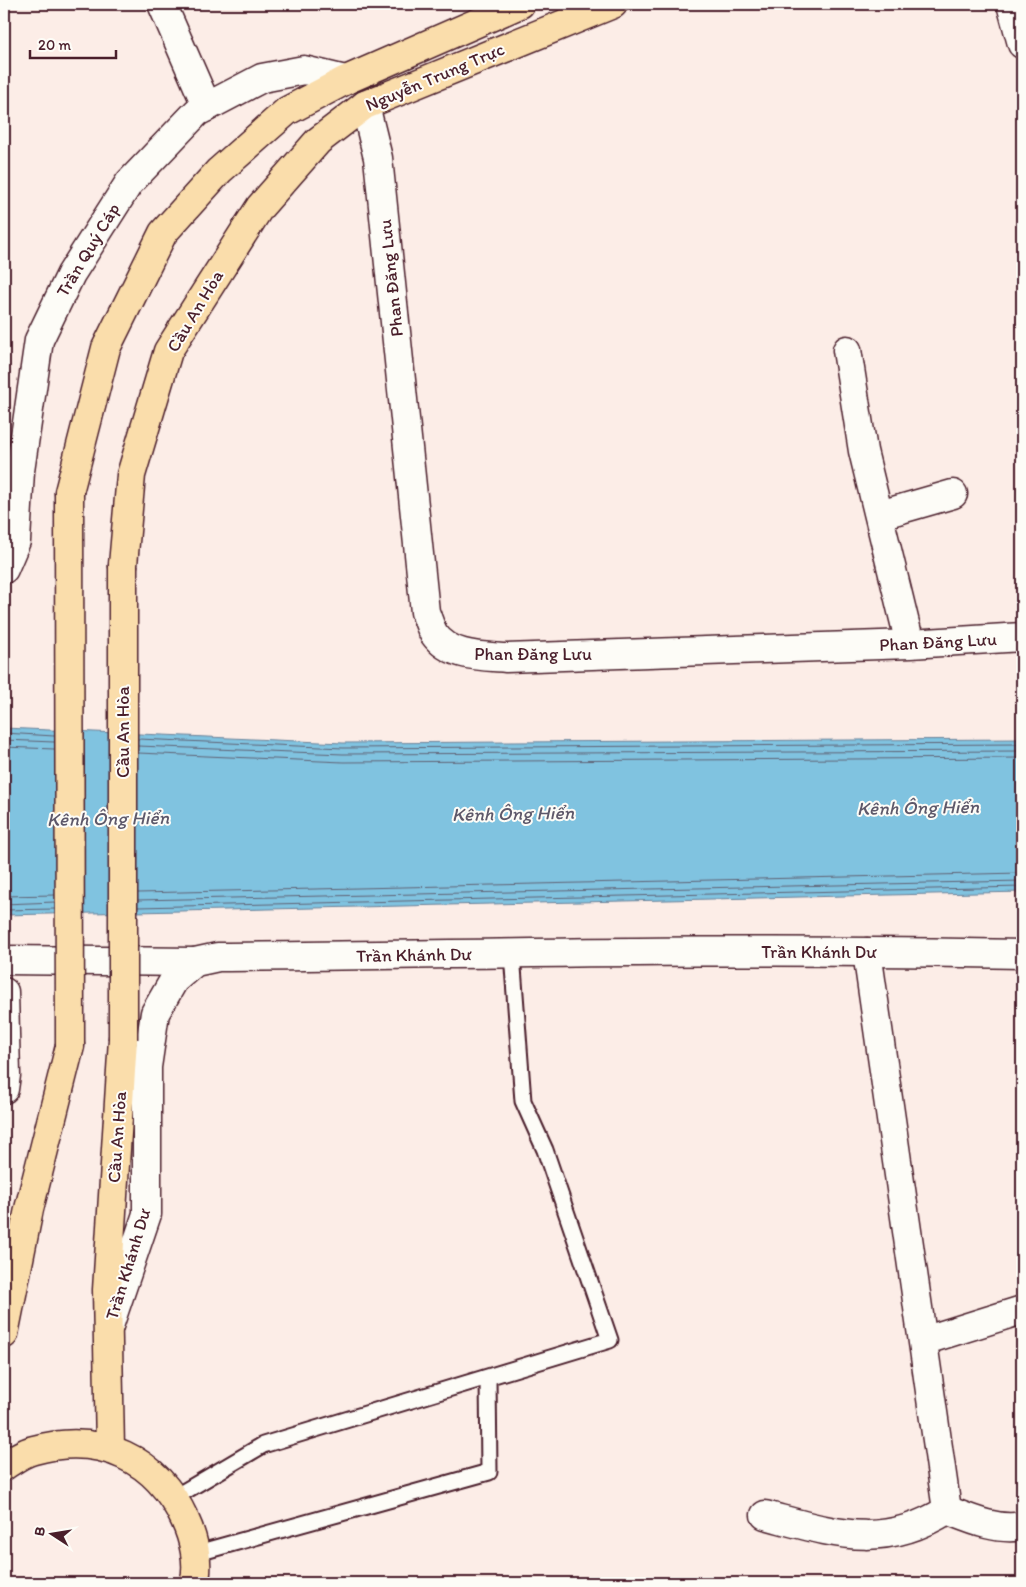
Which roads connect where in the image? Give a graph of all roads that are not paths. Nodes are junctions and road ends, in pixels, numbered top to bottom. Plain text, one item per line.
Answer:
1 (162, 4) edge
2 (520, 4) edge
3 (613, 4) edge
4 (1011, 4) edge
5 (1022, 44) edge
6 (346, 80) junction
7 (365, 106) junction
8 (208, 107) junction
9 (260, 206) joint
10 (847, 350) dead end
11 (953, 494) dead end
12 (880, 515) junction
13 (4, 570) edge
14 (1022, 637) edge
15 (910, 644) junction
16 (867, 952) junction
17 (512, 954) junction
18 (1022, 954) edge
19 (4, 960) edge
20 (195, 962) junction
21 (4, 992) edge
22 (4, 1089) edge
23 (29, 1209) junction
24 (4, 1284) edge
25 (1022, 1310) edge
26 (108, 1330) junction
27 (4, 1334) edge
28 (923, 1341) junction
29 (488, 1378) junction
30 (110, 1449) junction
31 (4, 1466) edge
32 (175, 1497) junction
33 (947, 1510) junction
34 (765, 1515) dead end
35 (1022, 1526) edge
36 (194, 1554) junction
37 (194, 1583) edge

1 - 8 street
2 - 6 main road, Nguyễn Trung Trực
3 - 7 main road, Nguyễn Trung Trực
4 - 5 street
6 - 7 main road
6 - 8 street, Trần Quý Cáp
6 - 23 main road, Nguyễn Trung Trực, bridge
7 - 9 main road, Nguyễn Trung Trực
7 - 15 street, Phan Đăng Lưu
8 - 13 street, Trần Quý Cáp
9 - 26 main road, Cầu An Hòa, bridge
10 - 12 street
11 - 12 street
12 - 15 street
14 - 15 street, Phan Đăng Lưu
16 - 17 street, Trần Khánh Dư
16 - 18 street, Trần Khánh Dư
16 - 28 street
17 - 20 street, Trần Khánh Dư
17 - 29 lane
19 - 20 street
20 - 26 street, Trần Khánh Dư
21 - 22 street
23 - 24 main road
23 - 27 main road
25 - 28 street
26 - 30 main road
28 - 33 street
29 - 32 lane
29 - 36 lane
30 - 31 main road
30 - 32 main road
32 - 36 main road
33 - 34 street
33 - 35 street
36 - 37 main road

